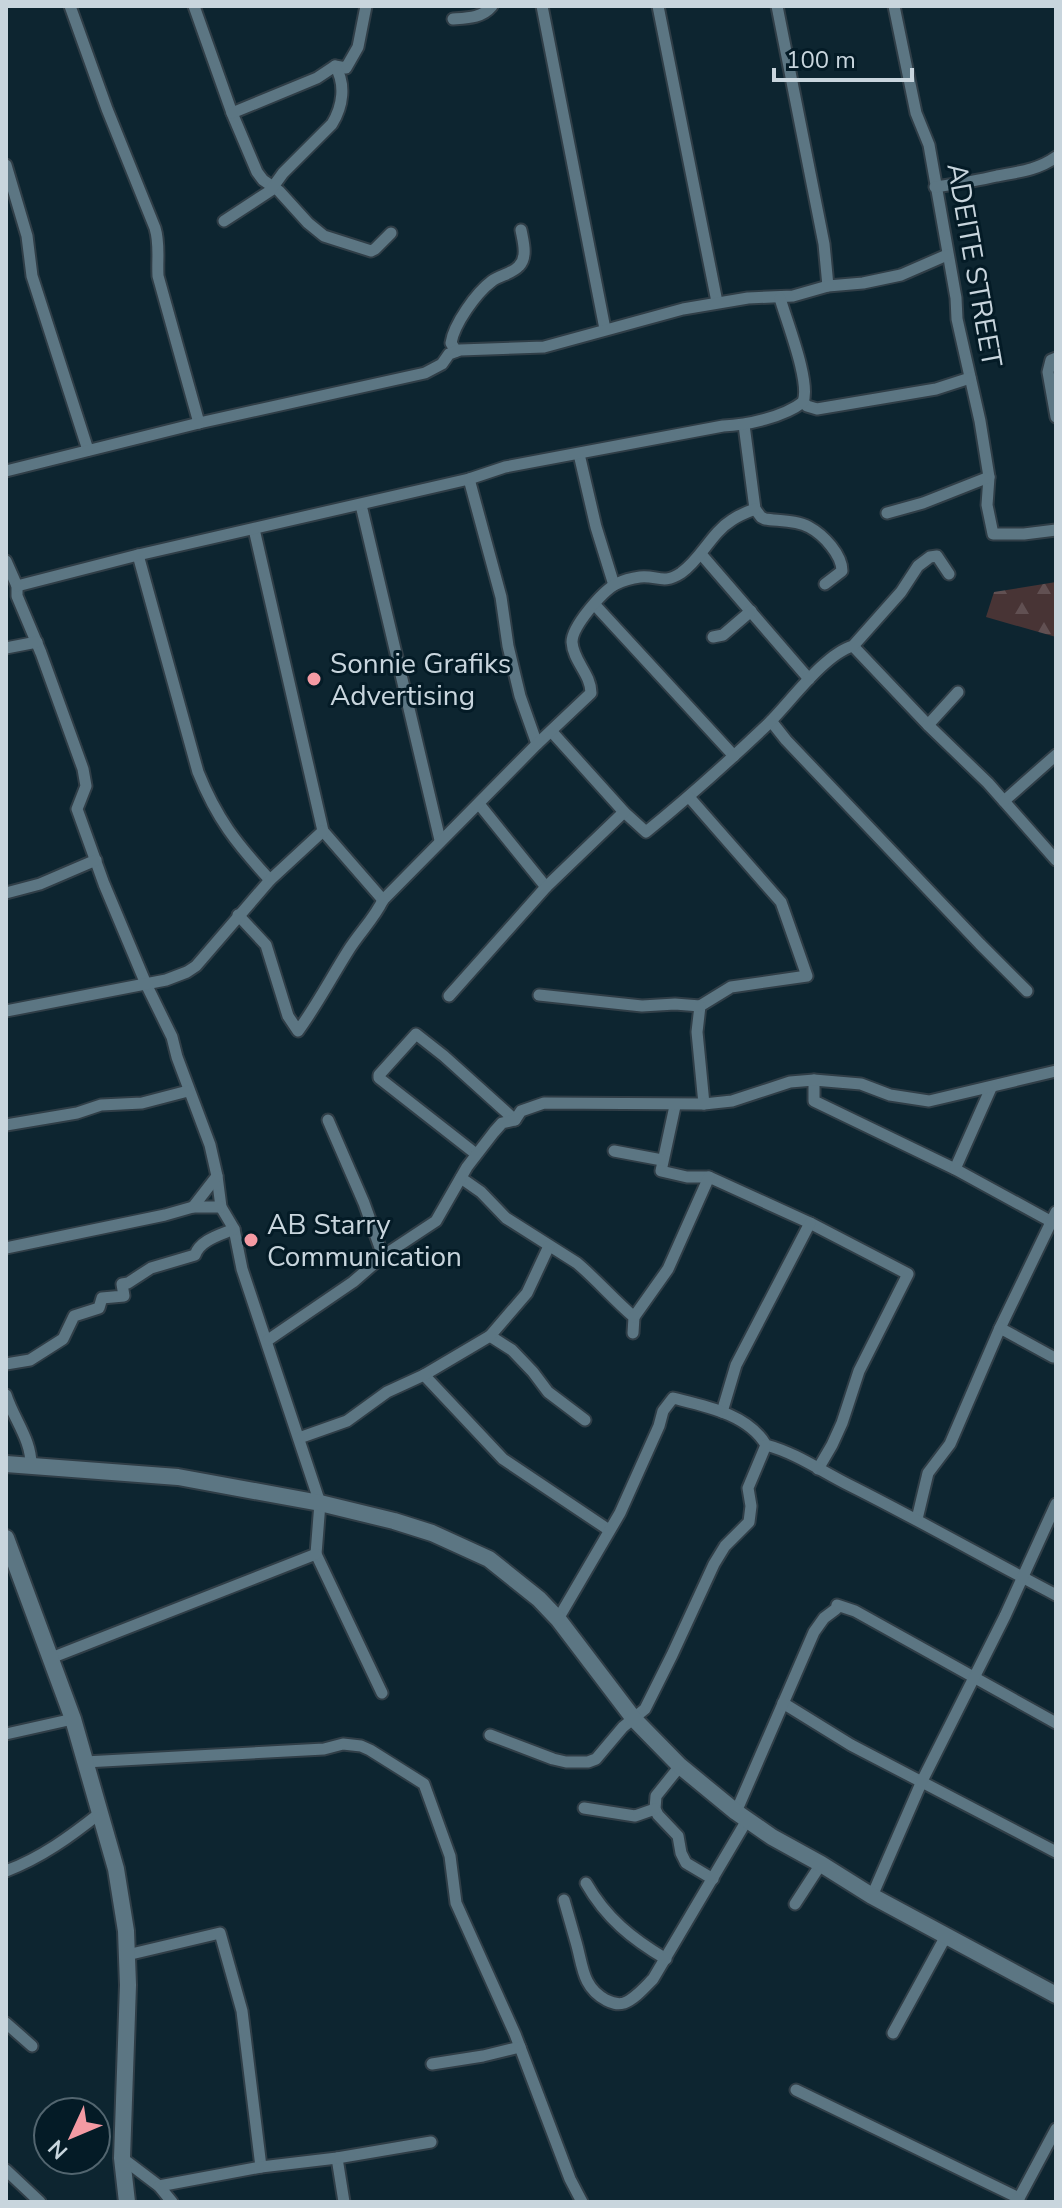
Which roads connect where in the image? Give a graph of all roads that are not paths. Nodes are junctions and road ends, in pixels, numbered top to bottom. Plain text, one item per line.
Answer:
1 (70, 6) edge
2 (194, 6) edge
3 (366, 6) edge
4 (492, 6) edge
5 (542, 6) edge
6 (658, 6) edge
7 (777, 6) edge
8 (894, 6) edge
9 (453, 19) dead end
10 (335, 66) junction
11 (232, 113) junction
12 (1056, 157) edge
13 (6, 165) edge
14 (272, 187) junction
15 (935, 187) junction
16 (224, 221) dead end
17 (521, 230) dead end
18 (391, 233) dead end
19 (947, 255) junction
20 (828, 286) junction
21 (780, 298) junction
22 (717, 302) junction
23 (605, 329) junction
24 (456, 351) junction
25 (1056, 358) edge
26 (970, 378) junction
27 (803, 402) junction
28 (1056, 417) edge
29 (199, 423) junction
30 (744, 425) junction
31 (88, 450) junction
32 (579, 454) junction
33 (6, 471) edge
34 (989, 477) junction
35 (469, 479) junction
36 (361, 505) junction
37 (755, 509) junction
38 (887, 513) dead end
39 (254, 529) junction
40 (1056, 530) edge
41 (701, 554) junction
42 (138, 555) junction
43 (6, 561) edge
44 (949, 574) dead end
45 (825, 584) dead end
46 (614, 585) junction
47 (13, 594) edge
48 (595, 605) junction
49 (751, 611) junction
50 (713, 637) dead end
51 (37, 642) junction
52 (853, 646) junction
53 (6, 648) edge
54 (809, 679) junction
55 (958, 692) dead end
56 (771, 721) junction
57 (928, 725) junction
58 (552, 732) junction
59 (537, 744) junction
60 (1056, 755) edge
61 (734, 756) junction
62 (689, 797) junction
63 (1004, 801) junction
64 (479, 804) junction
65 (624, 812) junction
66 (323, 831) junction
67 (440, 840) junction
68 (96, 860) junction
69 (1056, 860) edge
70 (270, 880) junction
71 (546, 887) junction
72 (6, 893) edge
73 (383, 900) junction
74 (238, 915) junction
75 (146, 984) junction
76 (1027, 991) dead end
77 (539, 995) dead end
78 (449, 996) dead end
79 (700, 1006) junction
80 (6, 1011) edge
81 (1056, 1071) edge
82 (814, 1080) junction
83 (991, 1088) junction
84 (188, 1091) junction
85 (704, 1104) junction
86 (675, 1106) junction
87 (328, 1120) dead end
88 (515, 1120) junction
89 (6, 1125) edge
90 (614, 1151) dead end
91 (476, 1154) junction
92 (662, 1160) junction
93 (955, 1169) junction
94 (217, 1176) junction
95 (709, 1177) junction
96 (461, 1178) junction
97 (193, 1207) junction
98 (221, 1207) junction
99 (1054, 1217) edge
100 (810, 1223) junction
101 (234, 1229) junction
102 (549, 1246) junction
103 (6, 1248) edge
104 (383, 1256) junction
105 (634, 1317) junction
106 (1000, 1328) junction
107 (633, 1333) dead end
108 (490, 1336) junction
109 (268, 1340) junction
110 (1053, 1357) dead end
111 (6, 1364) edge
112 (424, 1375) junction
113 (6, 1395) edge
114 (722, 1412) junction
115 (585, 1420) dead end
116 (299, 1438) junction
117 (766, 1445) junction
118 (6, 1464) edge
119 (31, 1467) junction
120 (818, 1469) junction
121 (320, 1503) junction
122 (1056, 1504) edge
123 (917, 1519) junction
124 (609, 1530) junction
125 (6, 1538) edge
126 (316, 1554) junction
127 (1023, 1578) junction
128 (1056, 1595) edge
129 (558, 1619) junction
130 (51, 1658) junction
131 (974, 1678) junction
132 (382, 1693) dead end
133 (783, 1703) junction
134 (73, 1719) junction
135 (634, 1719) junction
136 (1056, 1723) edge
137 (6, 1734) edge
138 (490, 1735) dead end
139 (85, 1762) junction
140 (680, 1766) junction
141 (922, 1781) junction
142 (584, 1808) dead end
143 (655, 1809) junction
144 (100, 1813) junction
145 (741, 1816) junction
146 (1056, 1852) edge
147 (821, 1864) junction
148 (6, 1871) edge
149 (713, 1879) junction
150 (586, 1883) dead end
151 (872, 1896) junction
152 (564, 1900) dead end
153 (795, 1904) dead end
154 (946, 1936) junction
155 (127, 1955) junction
156 (666, 1959) junction
157 (1056, 1995) edge
158 (6, 2023) edge
159 (893, 2033) dead end
160 (32, 2046) dead end
161 (520, 2047) junction
162 (432, 2064) dead end
163 (796, 2090) dead end
164 (1056, 2129) edge
165 (431, 2142) dead end
166 (122, 2158) junction
167 (337, 2158) junction
168 (261, 2167) junction
169 (6, 2170) edge
170 (159, 2186) junction
171 (1018, 2200) edge
172 (40, 2202) edge
173 (127, 2202) edge
174 (172, 2202) edge
175 (344, 2202) edge
176 (582, 2202) edge

1 - 29 street
2 - 11 street
3 - 10 street
4 - 9 street
5 - 23 street
6 - 22 street
7 - 20 street
8 - 15 street, ADEITE STREET
10 - 11 street
10 - 14 street
11 - 14 street
12 - 15 street
13 - 31 street
14 - 16 street
14 - 18 street
15 - 19 street, ADEITE STREET
17 - 24 street
19 - 20 street
19 - 26 street, ADEITE STREET
20 - 21 street
21 - 22 street
21 - 27 street
22 - 23 street
23 - 24 street
24 - 29 street
25 - 28 street
26 - 27 street
26 - 34 street, ADEITE STREET
27 - 30 street
29 - 31 street
30 - 32 street
30 - 37 street
31 - 33 street
32 - 35 street
32 - 46 street
34 - 38 street
34 - 40 street, ADEITE STREET
35 - 36 street
35 - 59 street
36 - 39 street
36 - 67 street
37 - 41 street
37 - 45 street
39 - 42 street
39 - 66 street
41 - 46 street
41 - 49 street
42 - 47 street
42 - 70 street
43 - 47 street
44 - 52 street
46 - 48 street
47 - 51 street
48 - 58 street
48 - 61 street
49 - 50 street
49 - 54 street
51 - 53 street
51 - 68 street
52 - 54 street
52 - 57 street
54 - 56 street
55 - 57 street
56 - 61 street
56 - 76 street
57 - 63 street
58 - 59 street
58 - 65 street
59 - 64 street
60 - 63 street
61 - 62 street
62 - 65 street
62 - 79 street
63 - 69 street
64 - 67 street
64 - 71 street
65 - 71 street
66 - 70 street
66 - 73 street
67 - 73 street
68 - 72 street
68 - 75 street
70 - 74 street
71 - 78 street
73 - 74 street
74 - 75 street
75 - 80 street
75 - 84 street
77 - 79 street
79 - 85 street
81 - 83 street
82 - 83 street
82 - 85 street
82 - 93 street
83 - 93 street
84 - 89 street
84 - 94 street
85 - 86 street
86 - 88 street
86 - 92 street
87 - 104 street
88 - 91 street
88 - 91 street
90 - 92 street
91 - 96 street
92 - 95 street
93 - 99 street
94 - 97 street
94 - 98 street
95 - 100 street
95 - 105 street
96 - 102 street
96 - 104 street
97 - 98 street
97 - 103 street
98 - 101 street
99 - 106 street
100 - 114 street
100 - 120 street
101 - 109 street
101 - 111 street
102 - 105 street
102 - 108 street
104 - 109 street
105 - 107 street
106 - 110 street
106 - 123 street
108 - 112 street
108 - 115 street
109 - 116 street
112 - 116 street
112 - 124 street
113 - 119 street
114 - 117 street
114 - 124 street
116 - 121 street
117 - 120 street
117 - 135 street
118 - 119 street
119 - 121 street
120 - 123 street
121 - 126 street
121 - 129 street
122 - 127 street
123 - 127 street
124 - 129 street
125 - 130 street
126 - 130 street
126 - 132 street
127 - 128 street
127 - 131 street
129 - 135 street
130 - 134 street
131 - 133 street
131 - 136 street
131 - 141 street
133 - 141 street
133 - 145 street
134 - 137 street
134 - 139 street
135 - 138 street
135 - 140 street
139 - 144 street
139 - 161 street
140 - 143 street
140 - 145 street
141 - 146 street
141 - 151 street
142 - 143 street
143 - 149 street
144 - 148 street
144 - 155 street
145 - 147 street
145 - 149 street
147 - 151 street
147 - 153 street
149 - 156 street
150 - 156 street
151 - 154 street
152 - 156 street
154 - 157 street
154 - 159 street
155 - 166 street
155 - 168 street
158 - 160 street
161 - 162 street
161 - 176 street
163 - 171 street
164 - 171 street
165 - 167 street
166 - 170 street
166 - 173 street
167 - 168 street
167 - 175 street
168 - 170 street
169 - 172 street
170 - 174 street

